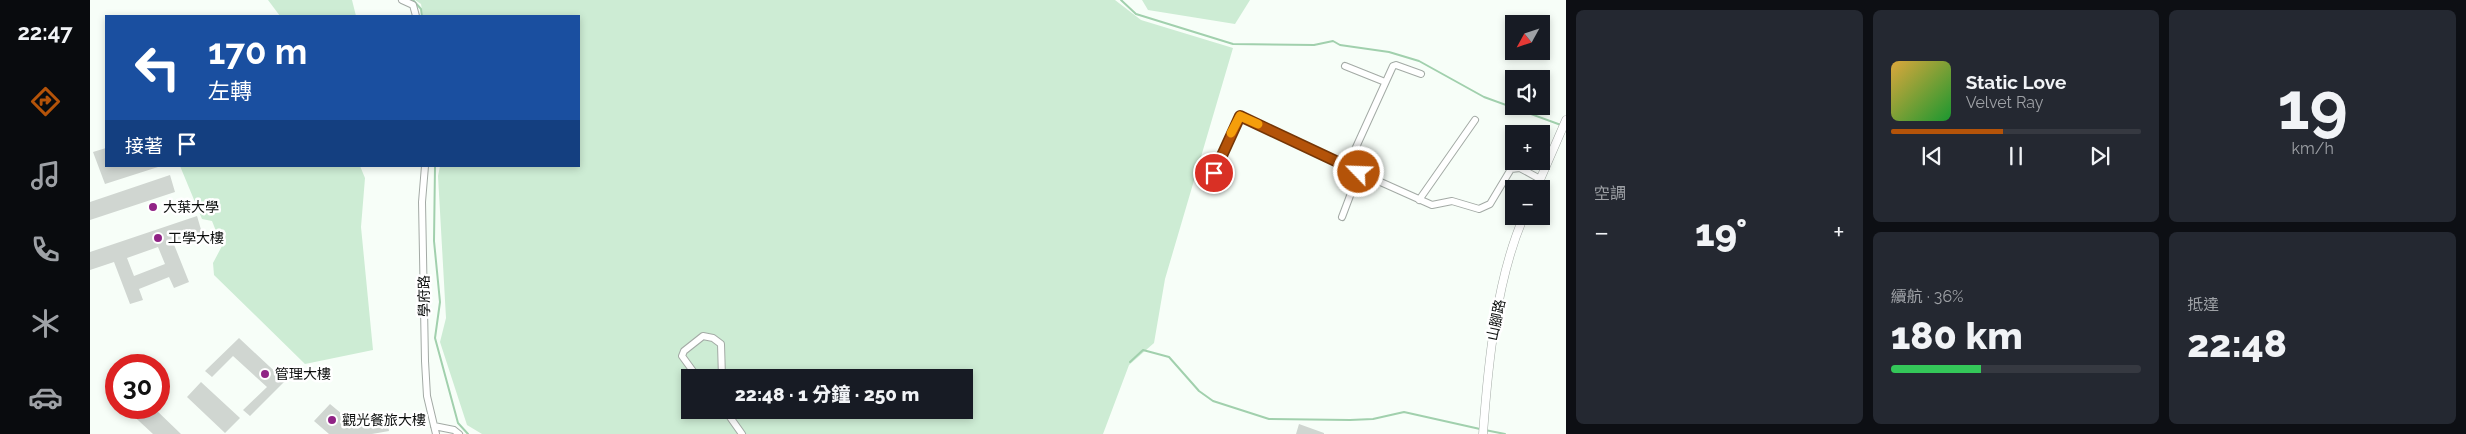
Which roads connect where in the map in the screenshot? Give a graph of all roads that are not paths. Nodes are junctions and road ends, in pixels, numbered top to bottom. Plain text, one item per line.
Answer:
1 (402, 0) edge
2 (416, 15) edge
3 (1345, 66) dead end
4 (1421, 74) dead end
5 (1385, 82) junction
6 (1475, 120) dead end
7 (1566, 121) edge
8 (425, 167) edge
9 (1347, 167) junction
10 (1359, 172) junction
11 (1214, 173) dead end
12 (1540, 179) joint
13 (1419, 200) junction
14 (1342, 217) dead end
15 (1520, 225) edge
16 (691, 369) edge
17 (722, 369) edge
18 (731, 419) edge
19 (435, 430) edge
20 (1483, 431) edge
21 (454, 434) edge
22 (459, 434) edge
23 (742, 434) edge

1 - 2 street
3 - 5 street
4 - 5 street
5 - 9 street
6 - 13 street
7 - 12 main road
8 - 19 street, 學府路
9 - 10 street
9 - 11 street
10 - 13 street
10 - 14 street
12 - 13 street
15 - 20 main road, 山腳路
16 - 17 street
18 - 23 street
19 - 21 street
19 - 22 street

